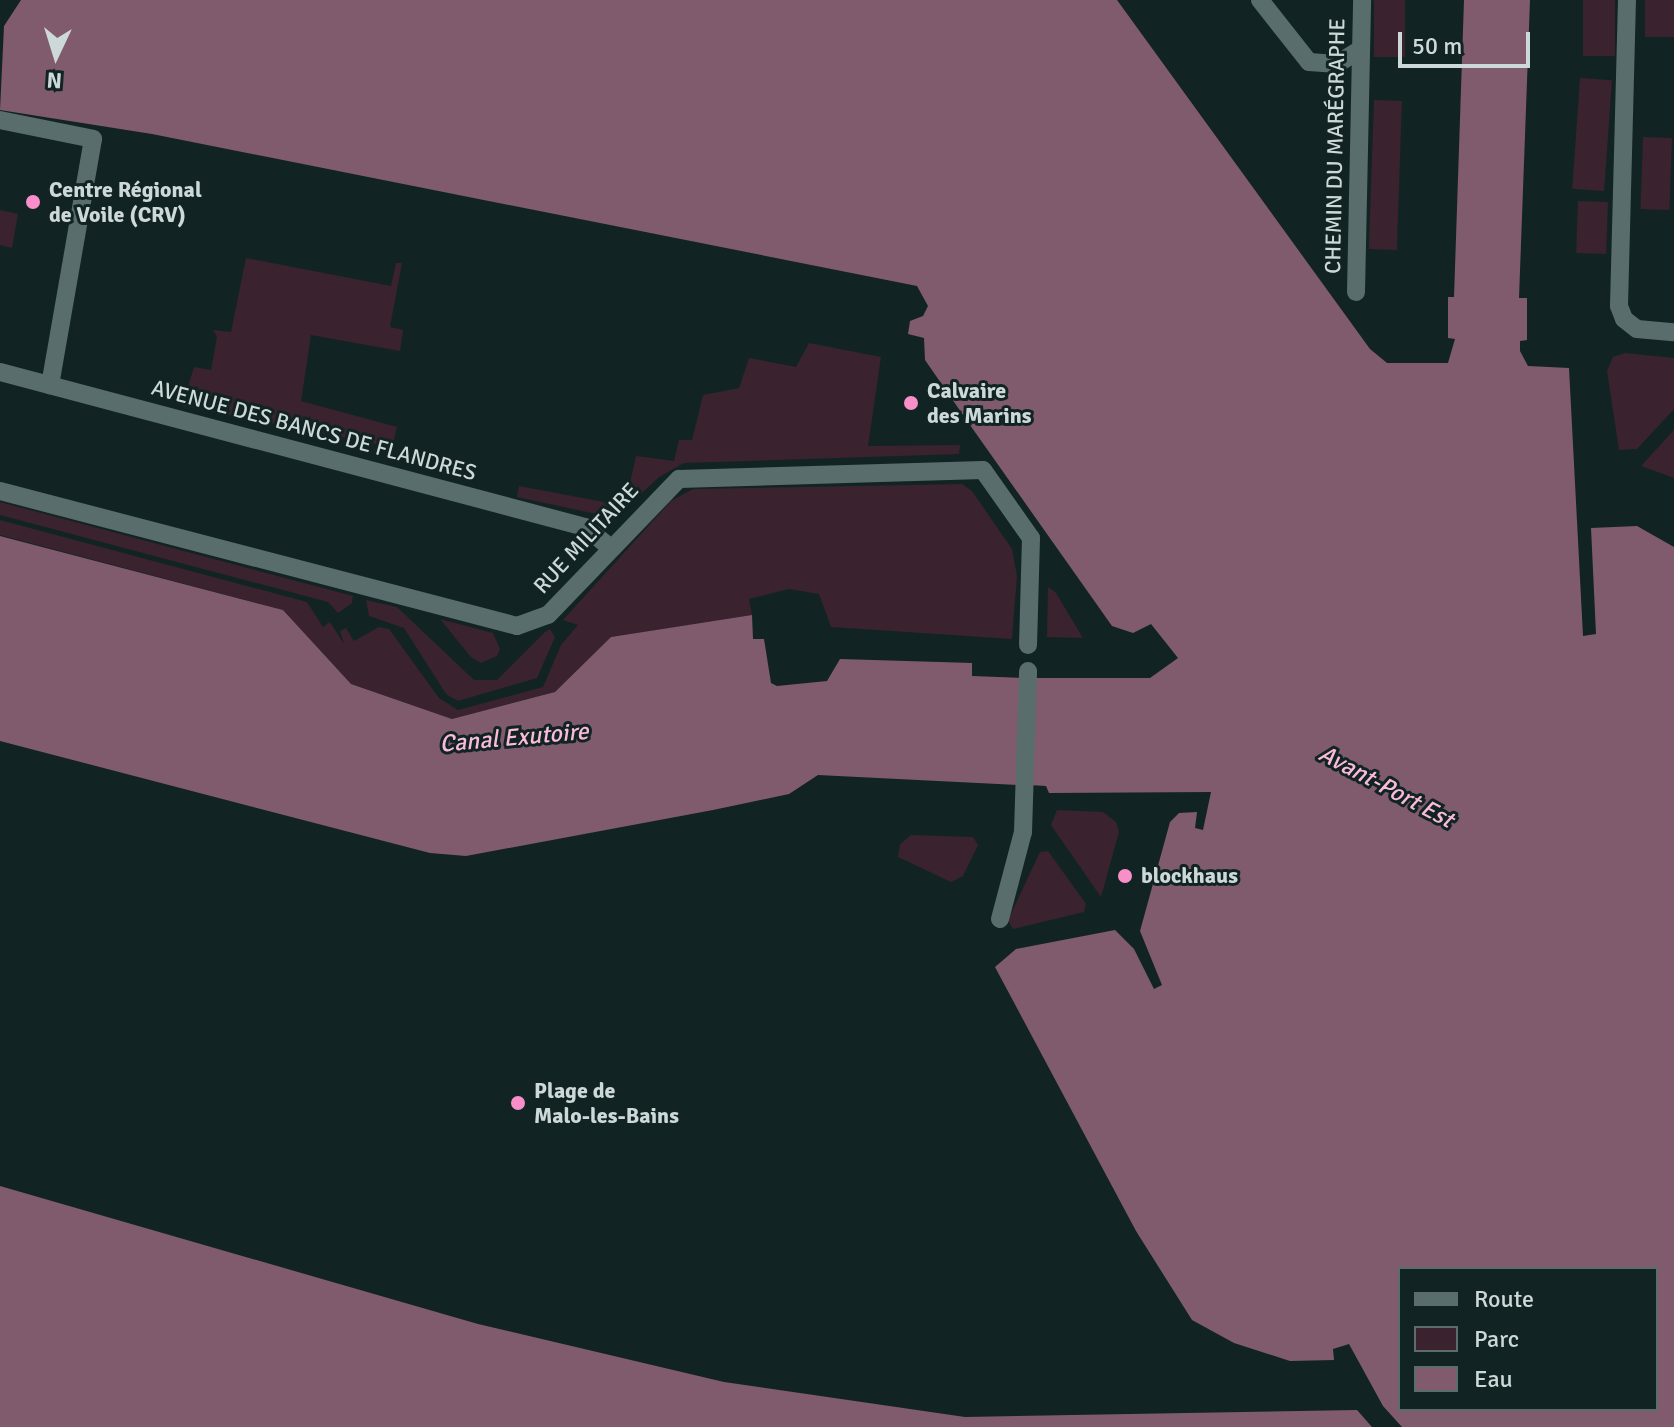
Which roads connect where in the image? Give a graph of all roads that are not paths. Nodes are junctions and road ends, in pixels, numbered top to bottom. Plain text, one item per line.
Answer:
1 (1260, 0) edge
2 (1362, 0) edge
3 (1627, 0) edge
4 (1361, 49) junction
5 (0, 120) edge
6 (1356, 292) dead end
7 (1674, 332) edge
8 (0, 372) edge
9 (50, 385) junction
10 (0, 491) edge
11 (610, 547) junction
12 (1028, 645) dead end
13 (1028, 671) dead end
14 (1000, 919) dead end

1 - 4 street
2 - 4 street, CHEMIN DU MARÉGRAPHE
3 - 7 street
4 - 6 street, CHEMIN DU MARÉGRAPHE
5 - 9 street
8 - 9 street, AVENUE DES BANCS DE FLANDRES
9 - 11 street, AVENUE DES BANCS DE FLANDRES
10 - 11 street, RUE MILITAIRE
11 - 12 street, RUE MILITAIRE
13 - 14 street

